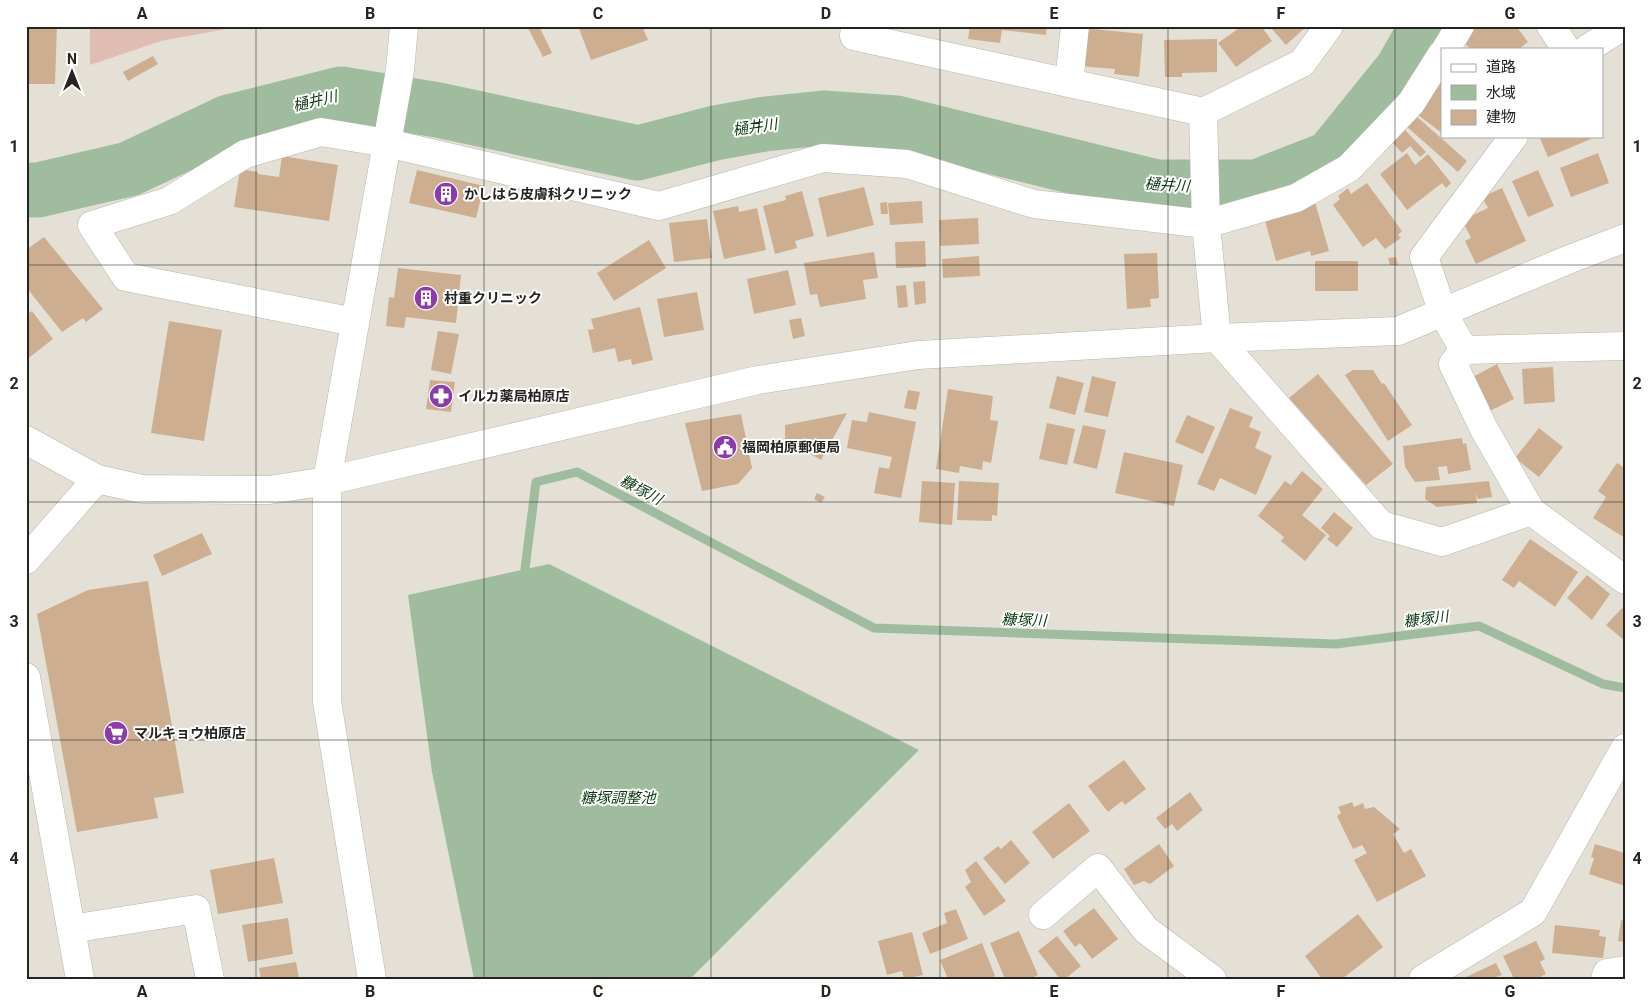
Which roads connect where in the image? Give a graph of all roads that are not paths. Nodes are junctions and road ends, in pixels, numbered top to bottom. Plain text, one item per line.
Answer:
1 (404, 26) edge
2 (855, 26) edge
3 (1075, 26) edge
4 (1329, 26) edge
5 (1460, 26) edge
6 (1551, 26) edge
7 (1623, 26) edge
8 (1447, 48) edge
9 (1565, 48) edge
10 (1589, 48) edge
11 (1441, 56) edge
12 (1069, 84) junction
13 (1203, 112) junction
14 (388, 136) junction
15 (1513, 138) edge
16 (1206, 216) junction
17 (1625, 238) edge
18 (1443, 312) junction
19 (355, 322) junction
20 (1217, 338) junction
21 (1625, 346) edge
22 (1464, 350) junction
23 (26, 440) edge
24 (97, 479) junction
25 (327, 481) junction
26 (1531, 511) junction
27 (26, 560) edge
28 (1625, 580) edge
29 (26, 677) edge
30 (1625, 748) edge
31 (1043, 915) dead end
32 (71, 929) junction
33 (1625, 970) edge
34 (80, 979) edge
35 (210, 979) edge
36 (372, 979) edge
37 (1212, 979) edge
38 (1423, 979) edge
39 (1605, 979) edge

1 - 14 street
2 - 12 street
3 - 12 street
4 - 13 street
5 - 8 street
6 - 9 street
7 - 10 street
11 - 16 street
12 - 13 street
13 - 16 street
14 - 16 street
14 - 19 street
14 - 19 street
15 - 18 street
16 - 20 street
17 - 18 street
18 - 20 street
18 - 22 street
19 - 25 street
20 - 25 street
20 - 26 street
21 - 22 street
22 - 26 street
23 - 24 street
24 - 25 street
24 - 27 street
25 - 36 street
26 - 28 street
29 - 32 street
30 - 38 street
31 - 37 street
32 - 34 street
32 - 35 street
33 - 39 street

